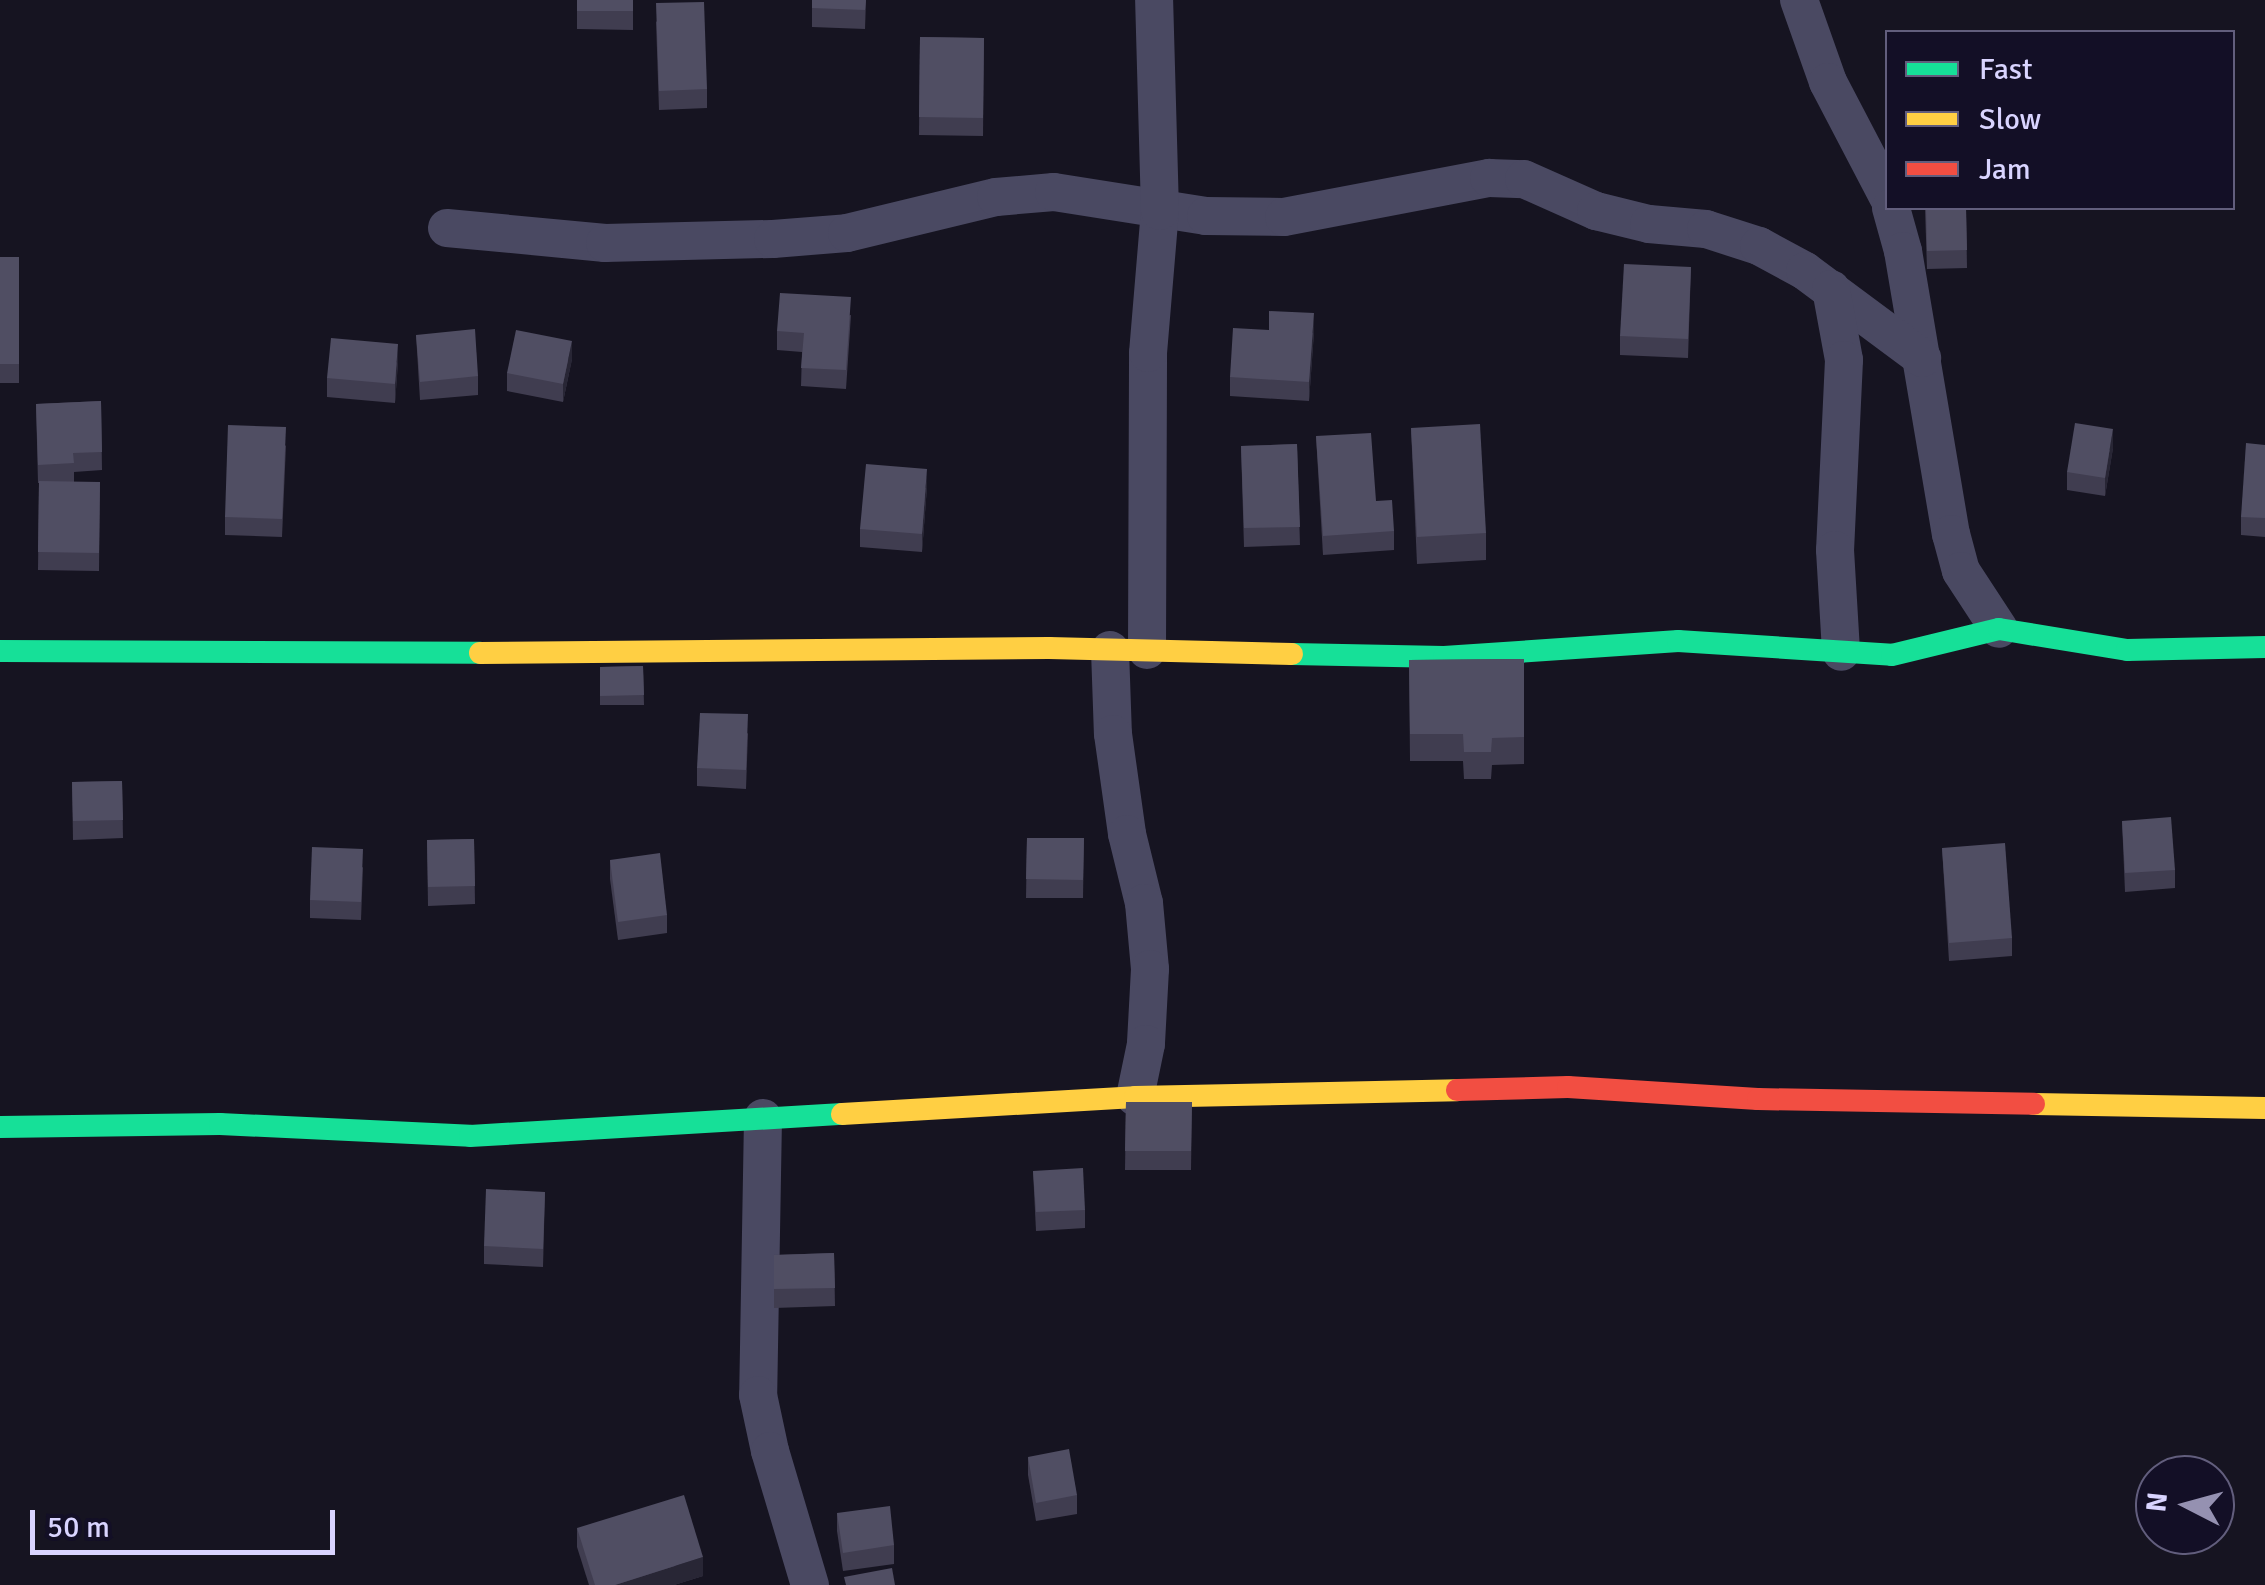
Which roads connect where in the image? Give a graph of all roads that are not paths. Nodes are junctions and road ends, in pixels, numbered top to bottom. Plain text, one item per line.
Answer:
1 (1154, 0) edge
2 (1798, 0) edge
3 (1885, 191) edge
4 (1890, 210) edge
5 (1160, 211) junction
6 (447, 228) dead end
7 (1831, 290) junction
8 (1922, 358) junction
9 (1999, 630) junction
10 (2265, 647) edge
11 (1129, 650) junction
12 (0, 651) edge
13 (1841, 652) junction
14 (1135, 1096) junction
15 (2265, 1108) edge
16 (763, 1118) junction
17 (0, 1127) edge
18 (810, 1585) edge

1 - 5 street
2 - 3 street
4 - 8 street
5 - 6 street
5 - 7 street
5 - 11 street
7 - 8 street
7 - 13 street
8 - 9 street
9 - 10 street
9 - 13 street
11 - 12 street
11 - 13 street
11 - 14 street
14 - 15 street
14 - 16 street
16 - 17 street
16 - 18 street

